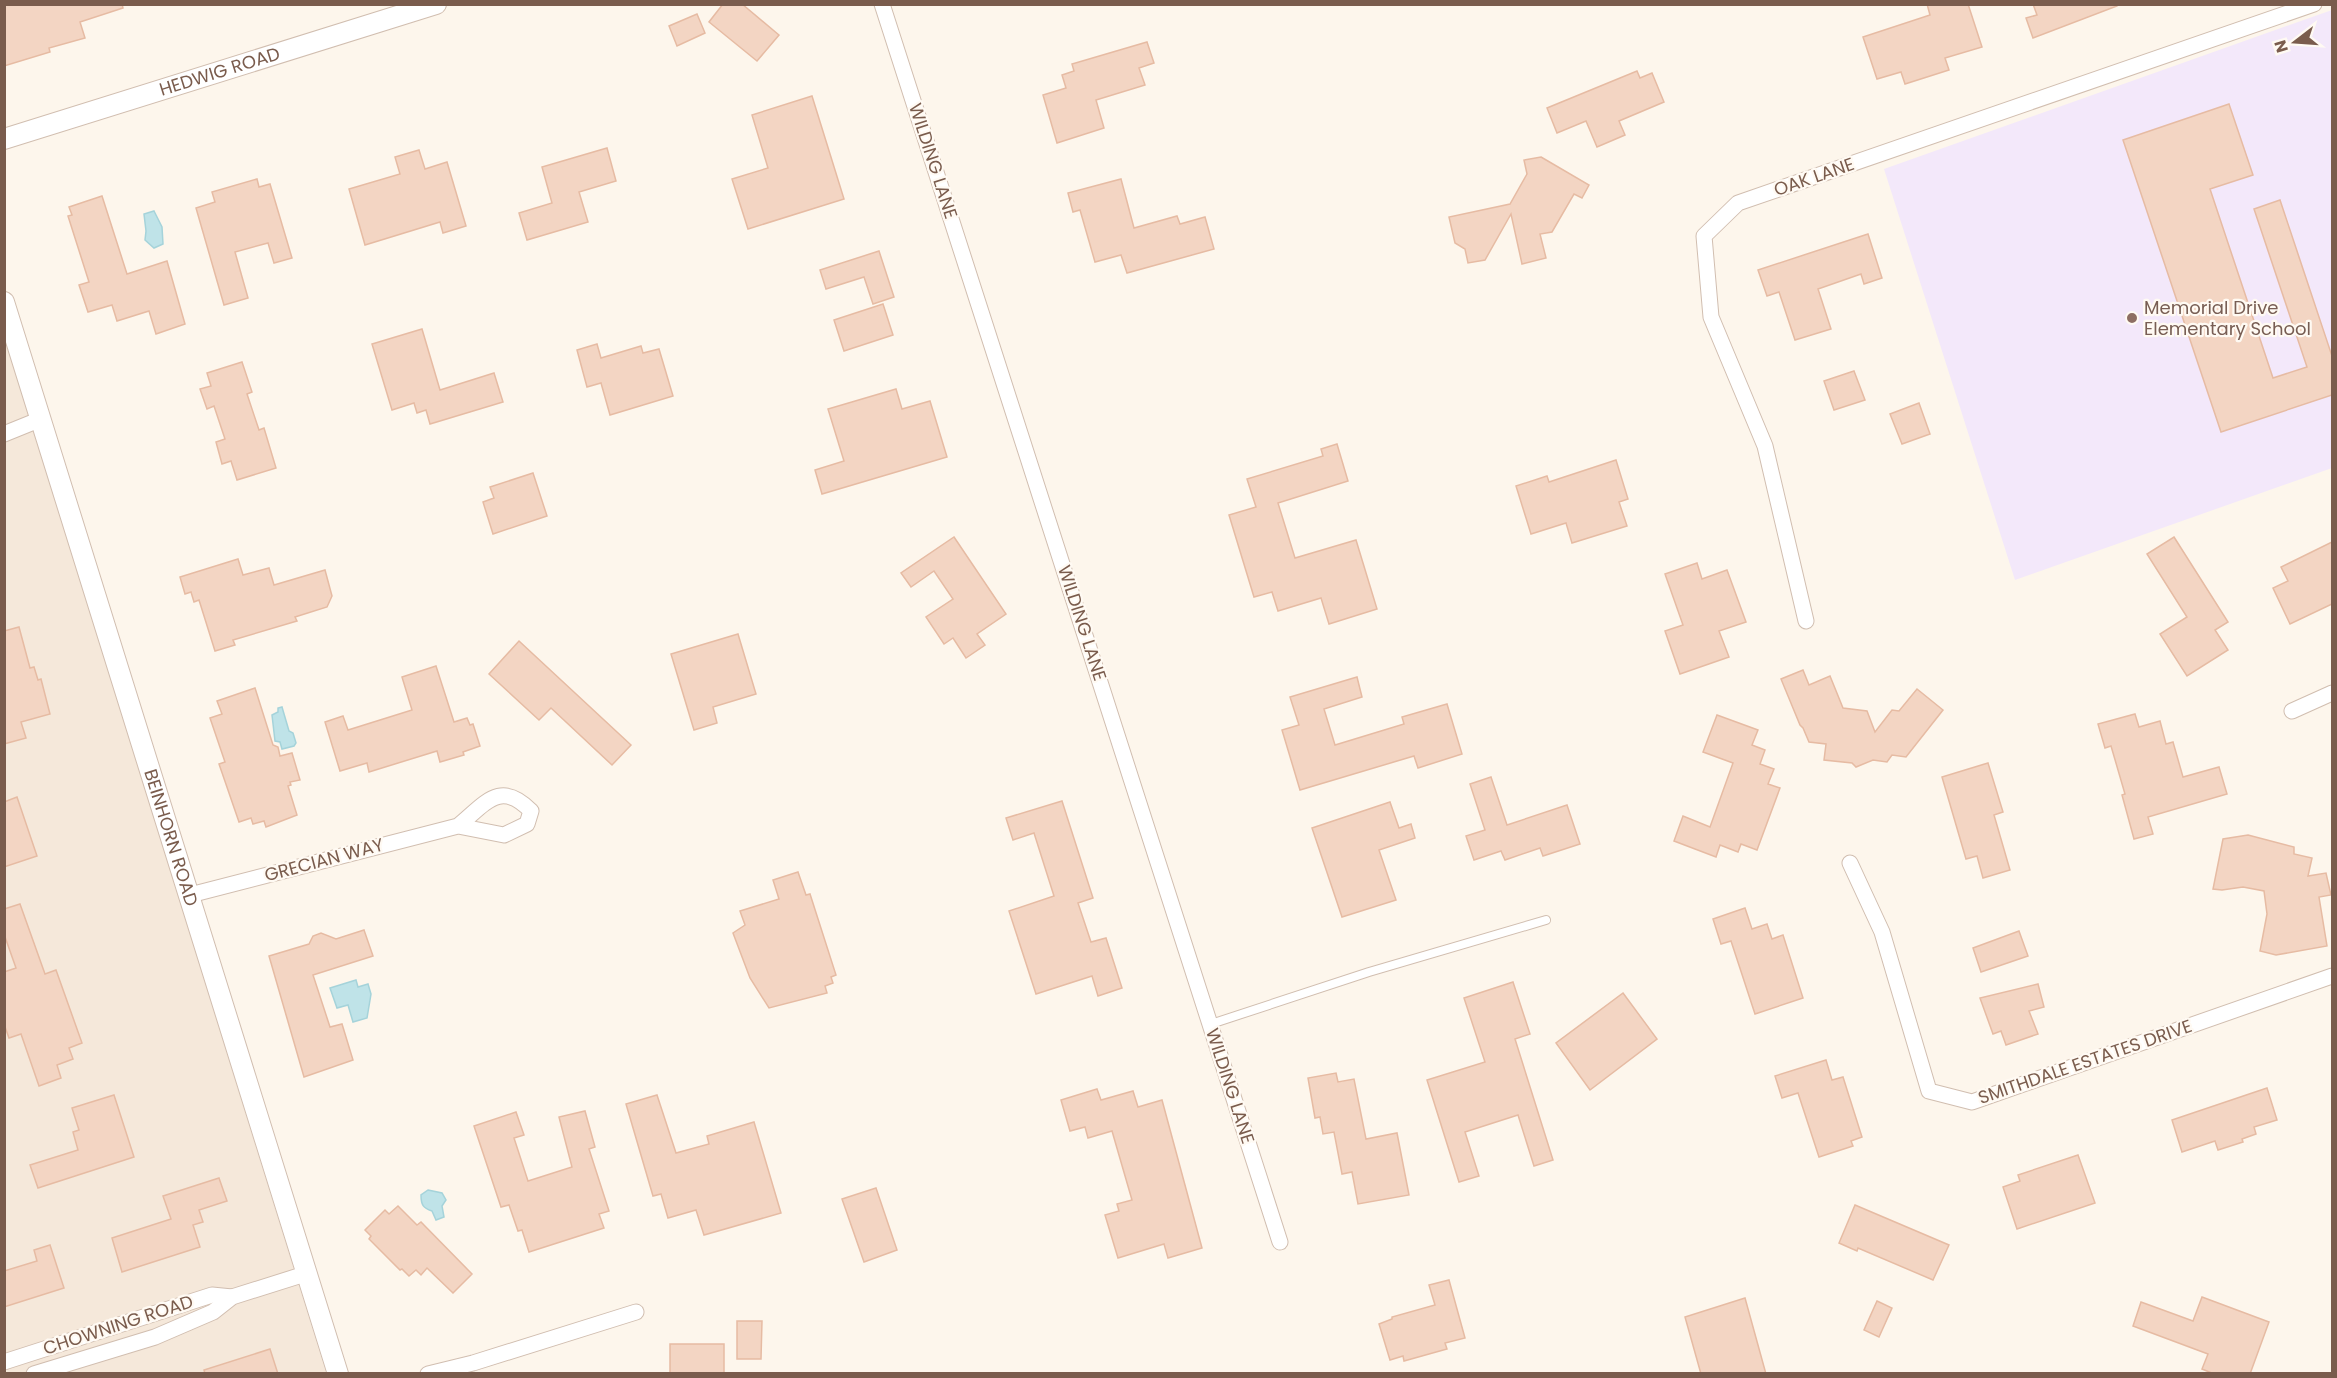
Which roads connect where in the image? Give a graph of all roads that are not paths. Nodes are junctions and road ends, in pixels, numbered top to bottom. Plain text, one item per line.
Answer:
1 (436, 4) edge
2 (882, 4) edge
3 (2314, 4) edge
4 (4, 140) edge
5 (4, 302) edge
6 (41, 419) junction
7 (4, 434) edge
8 (1806, 621) dead end
9 (2332, 693) edge
10 (2292, 711) dead end
11 (458, 826) dead end
12 (1850, 863) dead end
13 (190, 895) junction
14 (1546, 920) dead end
15 (2332, 976) edge
16 (1211, 1024) junction
17 (1280, 1242) dead end
18 (305, 1274) junction
19 (232, 1297) junction
20 (636, 1312) dead end
21 (4, 1362) edge
22 (34, 1374) edge
23 (338, 1374) edge
24 (428, 1374) edge

1 - 4 street, HEDWIG ROAD
2 - 16 street, WILDING LANE
3 - 8 street, OAK LANE
5 - 6 street, BEINHORN ROAD
6 - 7 street
6 - 13 street, BEINHORN ROAD
9 - 10 street
11 - 13 street, GRECIAN WAY
12 - 15 street, SMITHDALE ESTATES DRIVE
13 - 18 street, BEINHORN ROAD
14 - 16 lane
16 - 17 street, WILDING LANE
18 - 19 street, CHOWNING ROAD
18 - 23 street, BEINHORN ROAD
19 - 21 street, CHOWNING ROAD
19 - 22 street, CHOWNING ROAD
20 - 24 street

